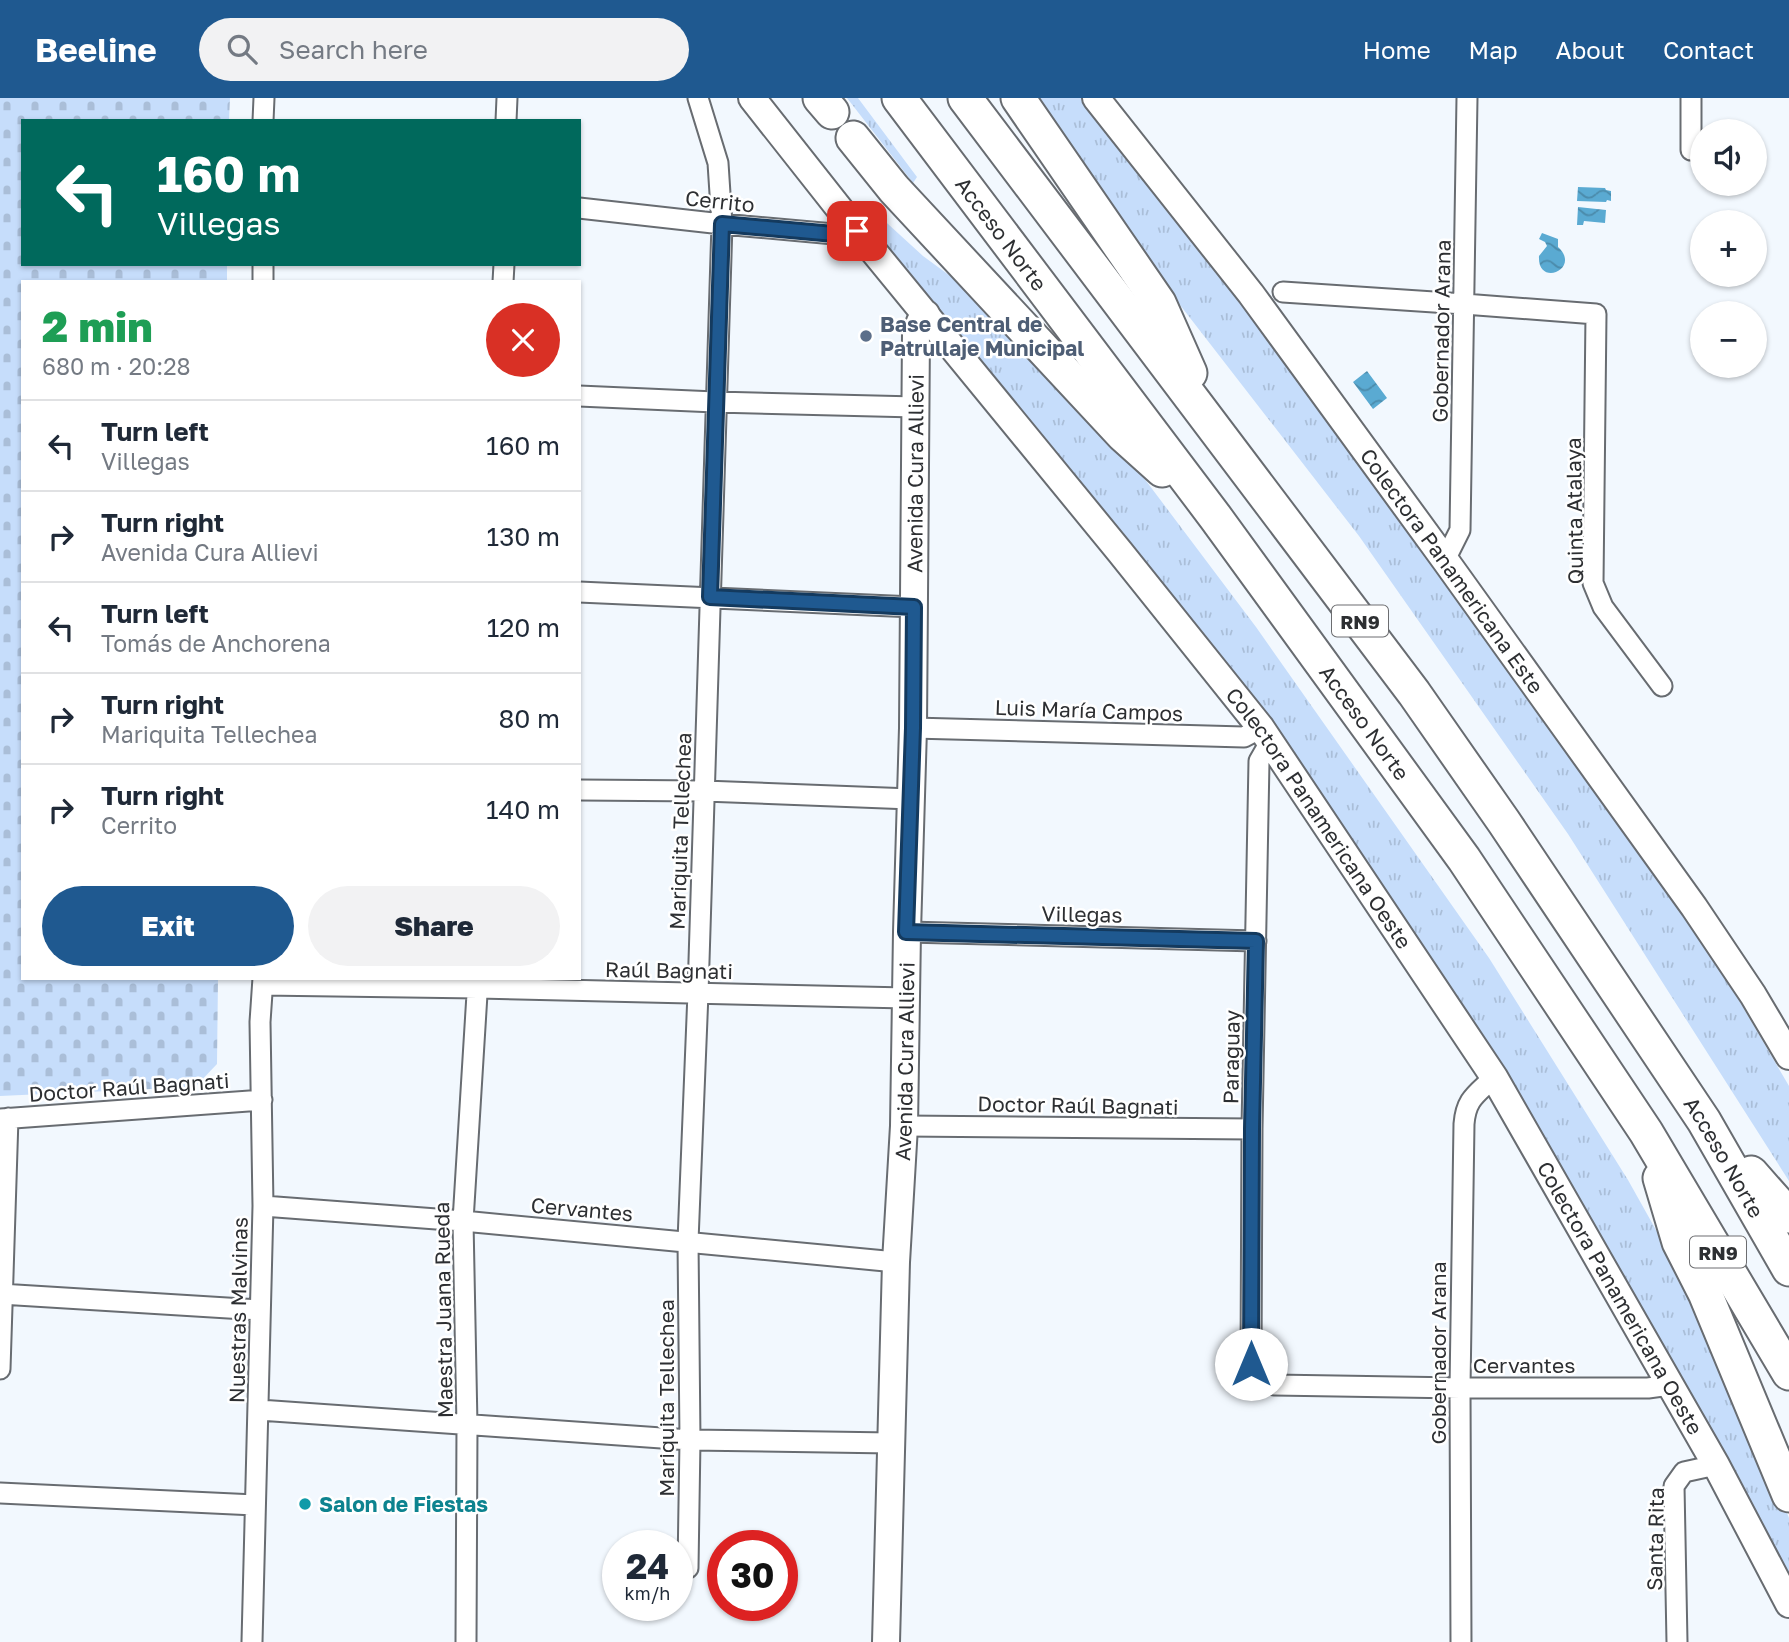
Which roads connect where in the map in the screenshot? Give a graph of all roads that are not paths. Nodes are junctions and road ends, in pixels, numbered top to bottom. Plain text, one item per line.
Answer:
1 (264, 98) edge
2 (507, 98) edge
3 (698, 98) edge
4 (752, 98) edge
5 (899, 98) edge
6 (965, 98) edge
7 (1018, 98) edge
8 (1096, 98) edge
9 (1467, 98) edge
10 (1691, 98) edge
11 (263, 119) edge
12 (506, 119) edge
13 (1691, 119) edge
14 (853, 138) dead end
15 (581, 208) edge
16 (722, 224) junction
17 (857, 231) junction
18 (1283, 292) dead end
19 (1464, 304) junction
20 (926, 314) junction
21 (581, 396) edge
22 (715, 402) junction
23 (916, 407) junction
24 (1212, 424) junction
25 (1216, 518) junction
26 (1445, 560) junction
27 (581, 592) edge
28 (710, 597) junction
29 (914, 607) junction
30 (1662, 687) dead end
31 (913, 728) junction
32 (1266, 735) junction
33 (581, 790) edge
34 (704, 791) junction
35 (911, 799) junction
36 (906, 932) junction
37 (1256, 941) junction
38 (263, 982) edge
39 (478, 983) edge
40 (698, 993) junction
41 (906, 998) junction
42 (1789, 1056) edge
43 (1494, 1077) junction
44 (261, 1100) junction
45 (4, 1118) edge
46 (1704, 1121) junction
47 (904, 1126) junction
48 (1252, 1129) junction
49 (1646, 1132) junction
50 (262, 1206) junction
51 (1789, 1216) edge
52 (463, 1221) junction
53 (688, 1241) junction
54 (896, 1262) junction
55 (1789, 1269) edge
56 (1, 1294) edge
57 (259, 1310) junction
58 (0, 1369) edge
59 (1789, 1373) edge
60 (1255, 1376) joint
61 (1670, 1385) junction
62 (1460, 1388) junction
63 (258, 1410) junction
64 (467, 1425) junction
65 (690, 1440) junction
66 (891, 1443) junction
67 (1716, 1465) junction
68 (0, 1493) edge
69 (1789, 1494) edge
70 (255, 1505) junction
71 (689, 1530) edge
72 (1789, 1604) edge
73 (251, 1642) edge
74 (466, 1642) edge
75 (886, 1642) edge
76 (1461, 1642) edge
77 (1677, 1642) edge

1 - 11 street
2 - 12 street
3 - 16 street, Mariquita Tellechea
4 - 17 street, Colectora Panamericana Oeste
5 - 25 highway, Acceso Norte / RN9
6 - 24 highway, Acceso Norte / RN9
7 - 24 highway
8 - 26 street, Colectora Panamericana Este
9 - 19 street, Gobernador Arana
10 - 13 street
14 - 25 highway
15 - 16 street, Cerrito
16 - 17 street, Cerrito
16 - 22 street, Mariquita Tellechea
17 - 20 street, Colectora Panamericana Oeste
18 - 19 street
19 - 26 street, Gobernador Arana
19 - 30 street, Quinta Atalaya
20 - 23 street, Avenida Cura Allievi
20 - 32 street, Colectora Panamericana Oeste
21 - 22 street
22 - 23 street
22 - 28 street, Mariquita Tellechea
23 - 29 street, Avenida Cura Allievi
24 - 46 highway, Acceso Norte / RN9
25 - 49 highway, Acceso Norte / RN9
26 - 42 street, Colectora Panamericana Este
27 - 28 street
28 - 29 street
28 - 34 street, Mariquita Tellechea
29 - 31 street, Avenida Cura Allievi
31 - 32 street, Luis María Campos
31 - 35 street, Avenida Cura Allievi
32 - 37 street, Paraguay
32 - 43 street, Colectora Panamericana Oeste
33 - 34 street
34 - 35 street
34 - 40 street, Mariquita Tellechea
35 - 36 street, Avenida Cura Allievi
36 - 37 street, Villegas
36 - 41 street, Avenida Cura Allievi
37 - 48 street, Paraguay
38 - 39 street, Raúl Bagnati
38 - 44 street, Nuestras Malvinas
39 - 40 street, Raúl Bagnati
39 - 52 street, Maestra Juana Rueda
40 - 41 street, Raúl Bagnati
40 - 53 street, Mariquita Tellechea
41 - 47 street, Avenida Cura Allievi
43 - 61 street, Colectora Panamericana Oeste
43 - 62 street, Gobernador Arana
44 - 45 street, Doctor Raúl Bagnati
44 - 50 street, Nuestras Malvinas
45 - 56 street
46 - 51 highway
46 - 55 highway, Acceso Norte / RN9
47 - 48 street, Doctor Raúl Bagnati
47 - 54 street, Avenida Cura Allievi
48 - 60 street, Paraguay
49 - 59 highway, Acceso Norte / RN9
49 - 69 highway
50 - 52 street, Cervantes
50 - 57 street, Nuestras Malvinas
52 - 53 street, Cervantes
52 - 64 street, Maestra Juana Rueda
53 - 54 street, Cervantes
53 - 65 street, Mariquita Tellechea
54 - 66 street, Avenida Cura Allievi
56 - 57 street
56 - 58 street
57 - 63 street, Nuestras Malvinas
60 - 62 street, Cervantes
61 - 62 street, Cervantes
61 - 67 street, Colectora Panamericana Oeste
62 - 76 street, Gobernador Arana
63 - 64 street
63 - 70 street, Nuestras Malvinas
64 - 65 street
64 - 74 street, Maestra Juana Rueda
65 - 66 street
65 - 71 street, Mariquita Tellechea
66 - 75 street, Avenida Cura Allievi
67 - 72 street, Colectora Panamericana Oeste
67 - 77 street, Santa Rita
68 - 70 street
70 - 73 street, Nuestras Malvinas

